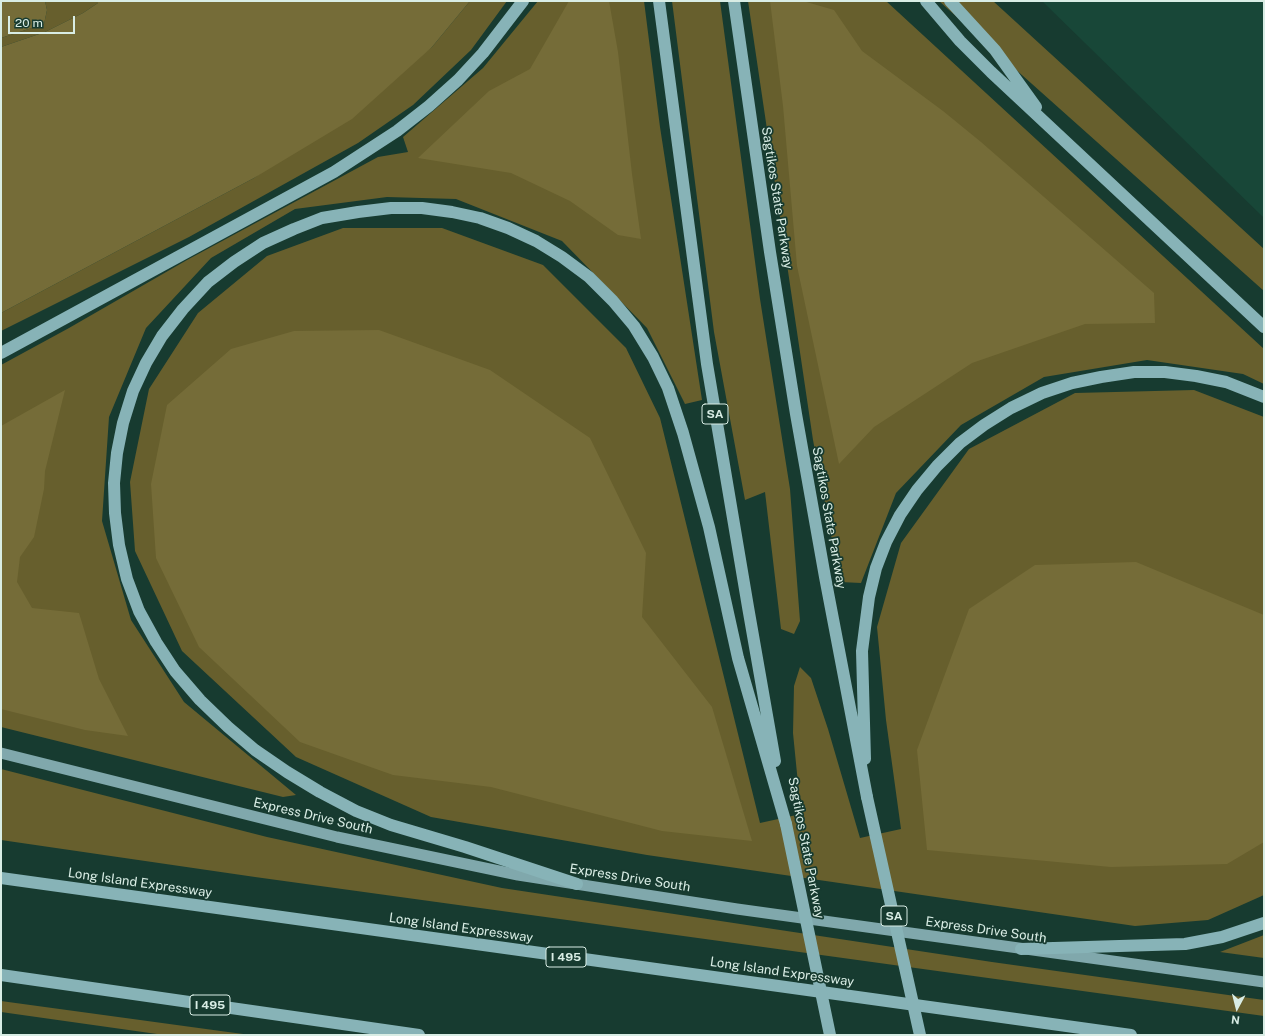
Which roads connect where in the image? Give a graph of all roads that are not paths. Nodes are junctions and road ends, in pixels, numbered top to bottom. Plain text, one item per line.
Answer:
1 (523, 1) edge
2 (659, 1) edge
3 (734, 1) edge
4 (926, 1) edge
5 (950, 1) edge
6 (1053, 130) junction
7 (1263, 326) edge
8 (1, 352) edge
9 (1264, 397) edge
10 (1, 753) edge
11 (867, 797) junction
12 (786, 824) junction
13 (1, 878) edge
14 (577, 884) junction
15 (1264, 922) edge
16 (1021, 949) junction
17 (1, 975) edge
18 (1264, 982) edge
19 (419, 1035) edge
20 (830, 1035) edge
21 (920, 1035) edge
22 (1131, 1035) edge

1 - 8 highway
2 - 12 highway, Sagtikos State Parkway / SA
3 - 11 highway, Sagtikos State Parkway / SA
4 - 6 highway
5 - 6 highway
6 - 7 highway
9 - 11 highway
10 - 14 highway, Express Drive South
11 - 21 highway, Sagtikos State Parkway / SA, bridge
12 - 14 highway
12 - 20 highway, Sagtikos State Parkway / SA, bridge
13 - 22 highway, Long Island Expressway / I 495
14 - 16 highway, Express Drive South
15 - 16 highway
16 - 18 highway, Express Drive South
17 - 19 highway, I 495

